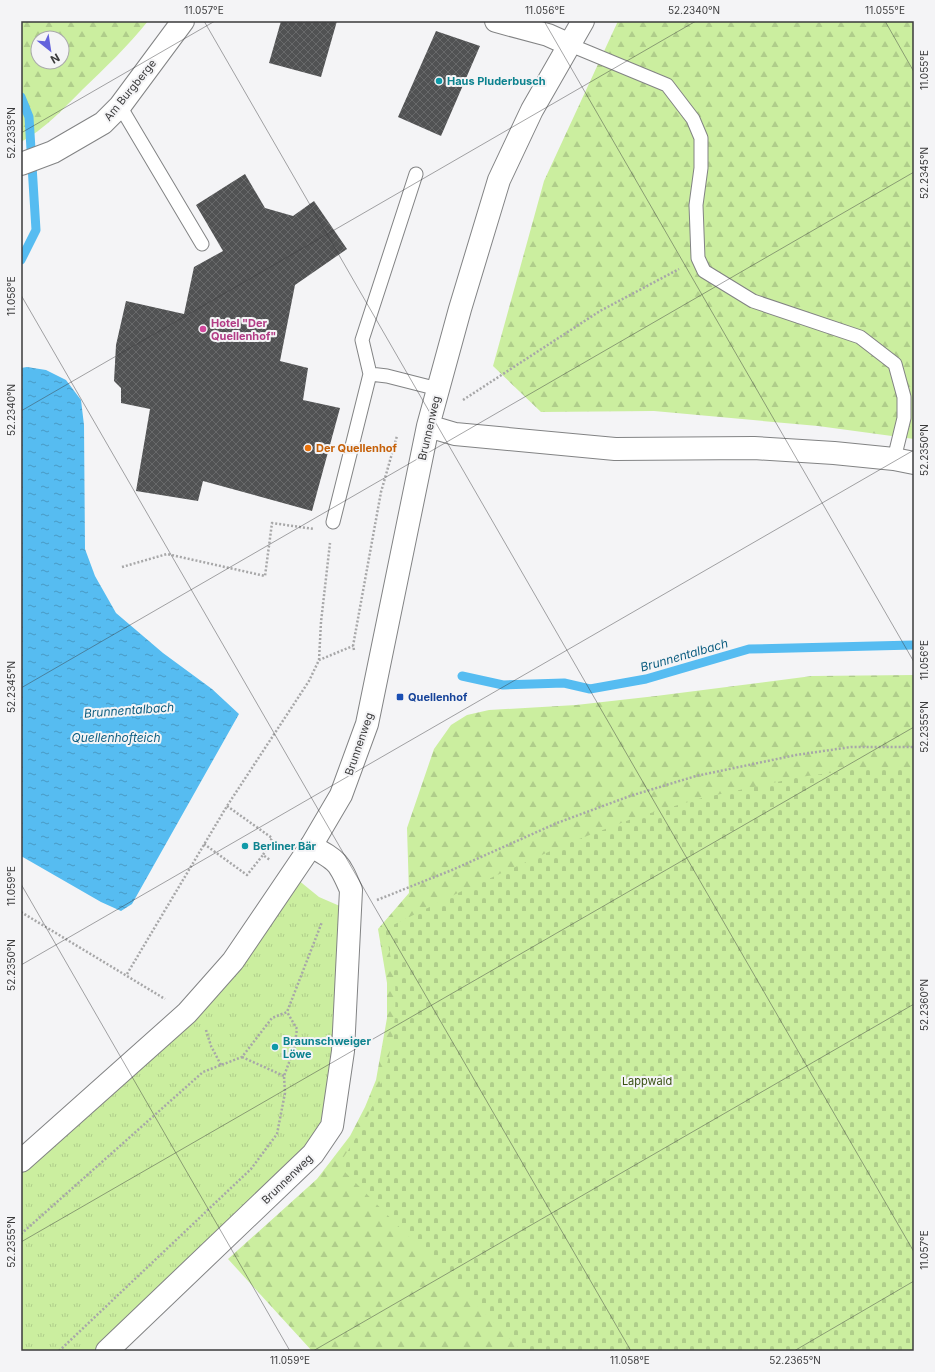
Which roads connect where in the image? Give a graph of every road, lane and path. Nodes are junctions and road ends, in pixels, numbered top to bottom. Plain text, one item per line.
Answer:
1 (183, 21) edge
2 (496, 21) edge
3 (583, 21) edge
4 (568, 44) junction
5 (120, 106) junction
6 (21, 164) edge
7 (416, 174) dead end
8 (202, 244) dead end
9 (698, 258) junction
10 (370, 374) junction
11 (438, 389) junction
12 (460, 402) dead end
13 (428, 426) junction
14 (399, 430) dead end
15 (904, 461) edge
16 (332, 527) junction
17 (122, 567) dead end
18 (353, 646) junction
19 (356, 651) dead end
20 (319, 660) junction
21 (914, 747) edge
22 (227, 806) junction
23 (204, 844) junction
24 (311, 846) junction
25 (262, 855) junction
26 (292, 876) junction
27 (349, 910) junction
28 (21, 912) edge
29 (324, 916) dead end
30 (127, 974) junction
31 (167, 1000) dead end
32 (287, 1012) junction
33 (242, 1057) junction
34 (284, 1076) junction
35 (21, 1161) edge
36 (21, 1234) edge
37 (59, 1351) edge
38 (107, 1351) edge

1 - 5 main road, Am Burgberge
2 - 4 main road
3 - 4 main road, Brunnenweg
4 - 9 lane
4 - 11 main road, Brunnenweg
5 - 6 main road, Am Burgberge
5 - 8 lane
7 - 10 lane
9 - 12 path
9 - 15 lane
10 - 11 lane
10 - 16 lane
11 - 13 main road, Brunnenweg
13 - 15 main road
13 - 24 main road, Brunnenweg
14 - 18 path
16 - 17 path
16 - 20 path
18 - 19 path
18 - 20 path
20 - 22 path
21 - 27 path
22 - 23 path
22 - 25 path
23 - 25 path
23 - 30 path
24 - 26 main road, Brunnenweg
24 - 27 main road, Brunnenweg
25 - 26 path
26 - 35 main road, Brunnenweg
27 - 38 main road, Brunnenweg
28 - 30 path
29 - 32 path
30 - 31 path
32 - 33 path
32 - 34 path
33 - 34 path
33 - 36 path
34 - 37 path

